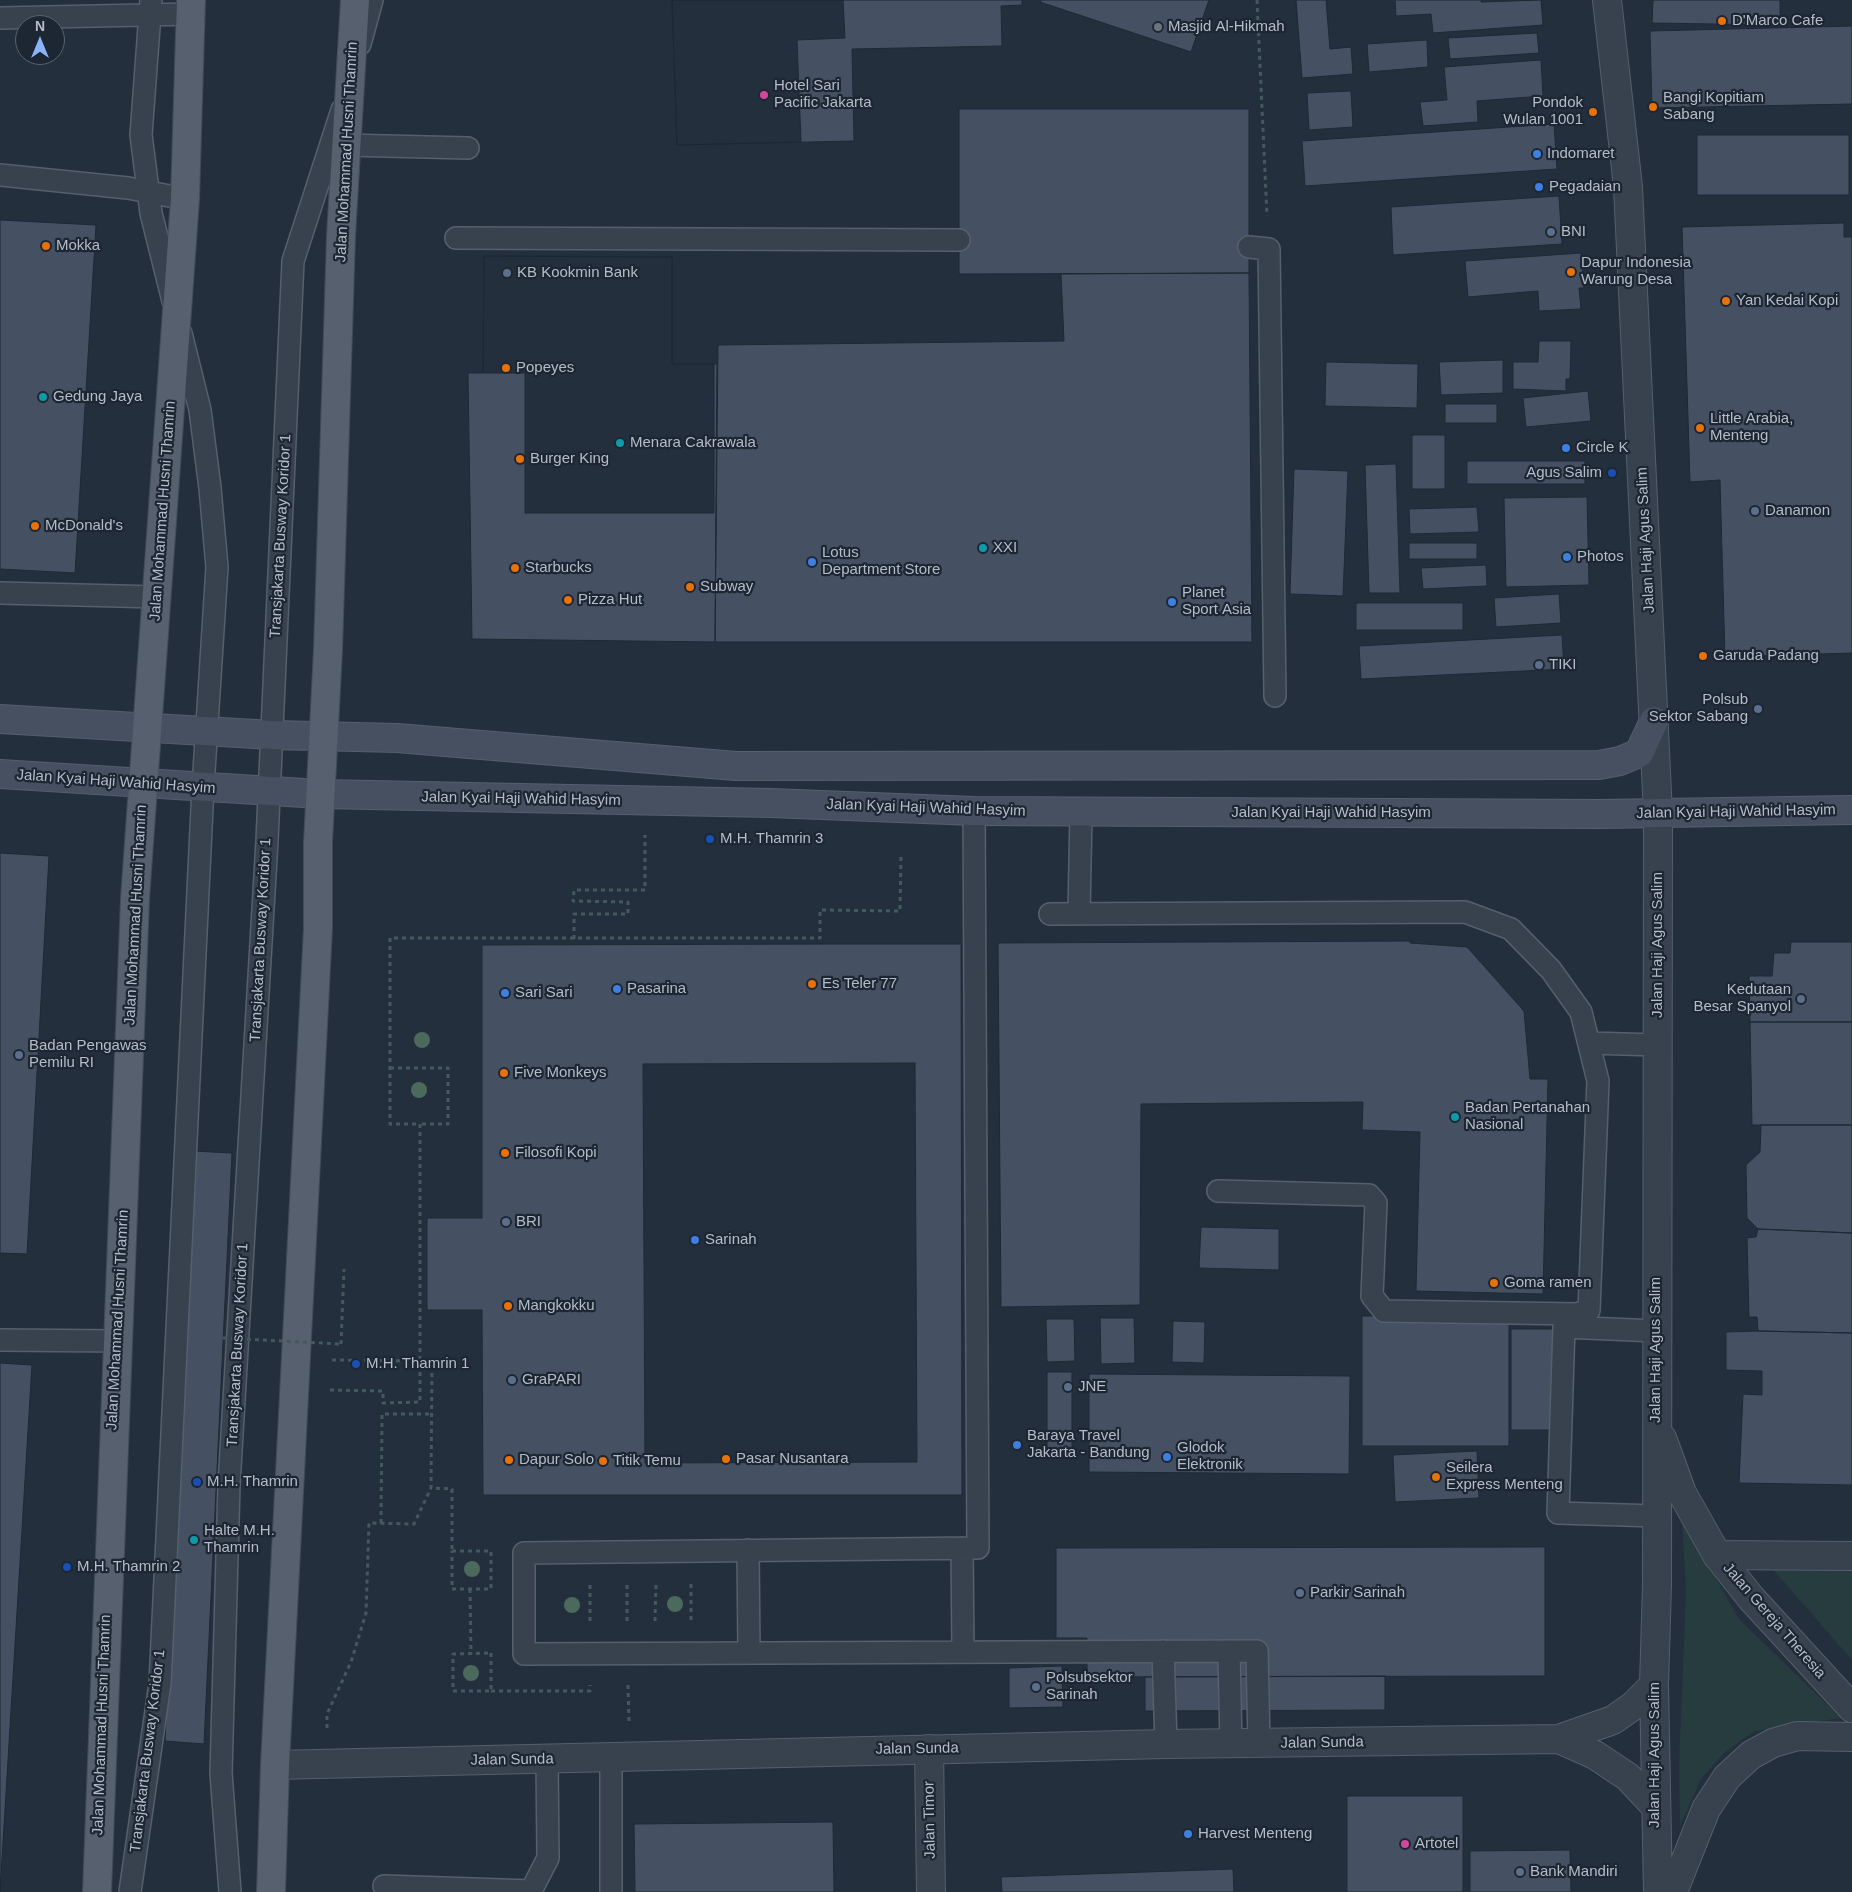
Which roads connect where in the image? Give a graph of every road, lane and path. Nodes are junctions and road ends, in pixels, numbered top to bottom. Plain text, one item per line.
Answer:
1 (355, 0) edge
2 (372, 0) edge
3 (1257, 0) edge
4 (1607, 0) edge
5 (150, 7) edge
6 (191, 7) edge
7 (100, 8) edge
8 (0, 18) edge
9 (350, 86) junction
10 (345, 145) junction
11 (468, 148) dead end
12 (0, 175) edge
13 (148, 192) junction
14 (185, 199) junction
15 (456, 238) dead end
16 (959, 240) dead end
17 (1259, 248) joint
18 (176, 316) junction
19 (0, 593) edge
20 (158, 597) junction
21 (1275, 696) dead end
22 (0, 720) edge
23 (1654, 721) junction
24 (147, 727) junction
25 (207, 731) junction
26 (272, 735) junction
27 (324, 736) junction
28 (0, 774) edge
29 (142, 783) junction
30 (203, 787) junction
31 (269, 791) junction
32 (320, 794) junction
33 (645, 802) junction
34 (1852, 810) edge
35 (974, 811) junction
36 (1081, 812) junction
37 (1658, 814) junction
38 (901, 855) dead end
39 (1050, 914) dead end
40 (1079, 914) junction
41 (574, 939) junction
42 (1589, 1043) junction
43 (1658, 1045) junction
44 (390, 1068) junction
45 (420, 1124) junction
46 (1218, 1191) dead end
47 (344, 1269) dead end
48 (1656, 1332) junction
49 (223, 1338) dead end
50 (0, 1340) edge
51 (118, 1341) junction
52 (332, 1360) dead end
53 (420, 1361) junction
54 (346, 1390) dead end
55 (432, 1414) junction
56 (1656, 1420) junction
57 (431, 1488) junction
58 (1656, 1516) junction
59 (381, 1523) junction
60 (962, 1548) junction
61 (748, 1550) junction
62 (452, 1551) junction
63 (626, 1552) junction
64 (1717, 1555) junction
65 (1852, 1556) edge
66 (682, 1583) dead end
67 (581, 1584) dead end
68 (655, 1584) dead end
69 (664, 1584) dead end
70 (470, 1589) junction
71 (581, 1620) dead end
72 (590, 1620) junction
73 (655, 1620) dead end
74 (664, 1620) dead end
75 (683, 1620) dead end
76 (963, 1651) junction
77 (1170, 1651) junction
78 (1229, 1651) junction
79 (590, 1653) junction
80 (628, 1653) junction
81 (749, 1653) junction
82 (471, 1654) junction
83 (1654, 1685) junction
84 (1852, 1708) edge
85 (1852, 1737) edge
86 (1559, 1740) junction
87 (1173, 1744) junction
88 (1231, 1744) junction
89 (1259, 1744) junction
90 (929, 1749) junction
91 (620, 1758) junction
92 (547, 1759) junction
93 (328, 1763) junction
94 (275, 1764) junction
95 (1655, 1806) junction
96 (384, 1886) dead end
97 (97, 1892) edge
98 (130, 1892) edge
99 (230, 1892) edge
100 (271, 1892) edge
101 (611, 1892) edge
102 (931, 1892) edge
103 (1658, 1892) edge
104 (1673, 1892) edge

1 - 9 main road, Jalan Mohammad Husni Thamrin
2 - 9 lane, Transjakarta Busway Koridor 1
3 - 17 path
4 - 23 street, Jalan Haji Agus Salim
5 - 6 lane
5 - 7 lane
5 - 13 lane, Transjakarta Busway Koridor 1
6 - 14 main road, Jalan Mohammad Husni Thamrin
7 - 8 lane
9 - 10 main road, Jalan Mohammad Husni Thamrin
9 - 26 lane, Transjakarta Busway Koridor 1
10 - 11 lane
10 - 27 main road, Jalan Mohammad Husni Thamrin
12 - 13 lane
13 - 14 lane
13 - 18 lane, Transjakarta Busway Koridor 1
14 - 18 main road, Jalan Mohammad Husni Thamrin
15 - 16 lane
17 - 21 lane
18 - 20 main road, Jalan Mohammad Husni Thamrin
18 - 25 lane, Transjakarta Busway Koridor 1
19 - 20 lane
20 - 24 main road, Jalan Mohammad Husni Thamrin
22 - 24 main road
23 - 27 main road
23 - 37 street, Jalan Haji Agus Salim
24 - 25 main road
24 - 29 main road, Jalan Mohammad Husni Thamrin
25 - 26 main road
25 - 30 lane, Transjakarta Busway Koridor 1
26 - 27 main road
26 - 31 lane, Transjakarta Busway Koridor 1
27 - 32 main road, Jalan Mohammad Husni Thamrin
28 - 29 main road, Jalan Kyai Haji Wahid Hasyim
29 - 30 main road, Jalan Kyai Haji Wahid Hasyim
29 - 51 main road, Jalan Mohammad Husni Thamrin
30 - 31 main road, Jalan Kyai Haji Wahid Hasyim
30 - 98 lane, Transjakarta Busway Koridor 1
31 - 32 main road, Jalan Kyai Haji Wahid Hasyim
31 - 99 lane, Transjakarta Busway Koridor 1
32 - 33 main road, Jalan Kyai Haji Wahid Hasyim
32 - 94 main road, Jalan Mohammad Husni Thamrin
33 - 35 main road, Jalan Kyai Haji Wahid Hasyim
33 - 41 path
34 - 37 main road, Jalan Kyai Haji Wahid Hasyim
35 - 36 main road, Jalan Kyai Haji Wahid Hasyim
35 - 60 lane
36 - 37 main road, Jalan Kyai Haji Wahid Hasyim
36 - 40 lane
37 - 43 street, Jalan Haji Agus Salim
38 - 41 path
39 - 40 lane
40 - 42 lane
41 - 44 path
42 - 43 lane
42 - 46 lane
43 - 48 street, Jalan Haji Agus Salim
44 - 45 path
44 - 45 path
45 - 53 path
47 - 49 path, bridge
48 - 56 street, Jalan Haji Agus Salim
48 - 58 lane
50 - 51 lane
51 - 97 main road, Jalan Mohammad Husni Thamrin
52 - 53 path
53 - 54 path
53 - 55 path
55 - 57 path
55 - 59 path
56 - 58 street, Jalan Haji Agus Salim
56 - 64 street, Jalan Gereja Theresia
57 - 59 path
57 - 62 path
58 - 83 street, Jalan Haji Agus Salim
59 - 93 path
60 - 61 lane
60 - 76 lane
61 - 63 lane
61 - 81 lane
62 - 70 path
62 - 70 path
63 - 79 lane
63 - 80 path
64 - 65 street
64 - 84 street, Jalan Gereja Theresia
66 - 75 path
67 - 72 path
68 - 69 path
70 - 82 path
71 - 72 path
72 - 79 path
73 - 74 path
76 - 77 lane
76 - 81 lane
77 - 78 lane
77 - 87 lane
78 - 88 lane
78 - 89 lane
79 - 80 lane
80 - 81 lane
80 - 91 path
82 - 82 path
83 - 86 street, Jalan Sunda
83 - 95 street, Jalan Haji Agus Salim
85 - 104 street
86 - 89 street, Jalan Sunda
86 - 95 street, Jalan Sunda
87 - 88 street, Jalan Sunda
87 - 90 street, Jalan Sunda
88 - 89 street, Jalan Sunda
90 - 91 street, Jalan Sunda
90 - 102 street, Jalan Timor
91 - 92 street, Jalan Sunda
91 - 101 lane
92 - 93 street, Jalan Sunda
92 - 96 lane
93 - 94 street, Jalan Sunda
94 - 100 main road, Jalan Mohammad Husni Thamrin
95 - 103 street, Jalan Haji Agus Salim

